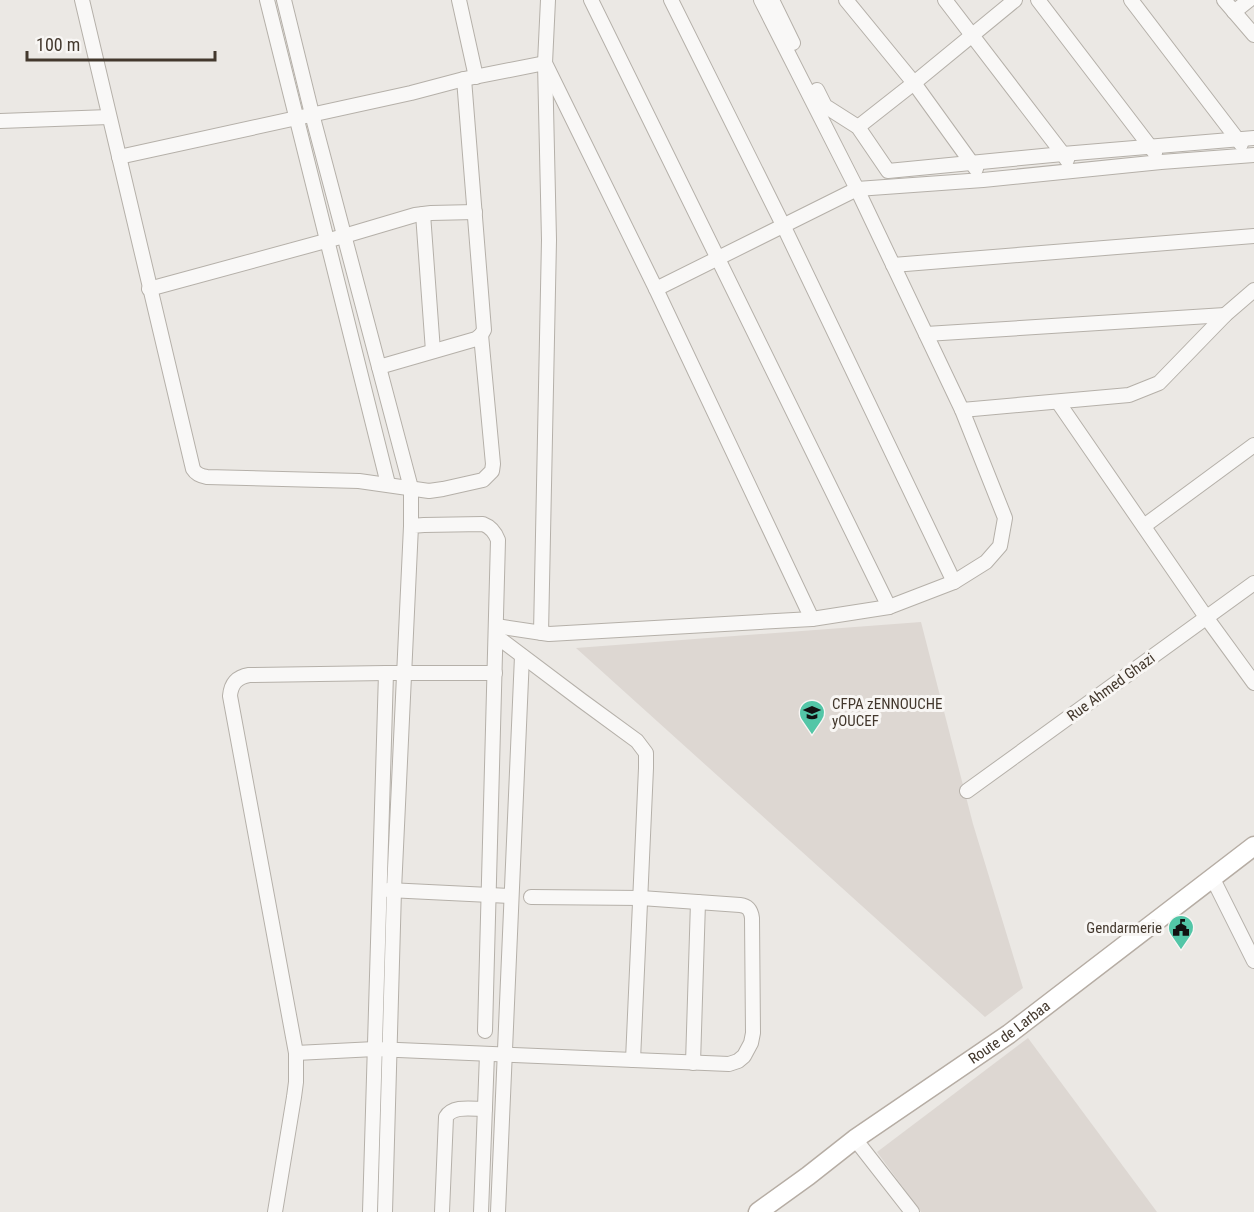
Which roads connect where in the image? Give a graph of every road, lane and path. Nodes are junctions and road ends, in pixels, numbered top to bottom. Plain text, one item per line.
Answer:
1 (82, 0) edge
2 (267, 0) edge
3 (284, 0) edge
4 (459, 0) edge
5 (548, 0) edge
6 (591, 0) edge
7 (671, 0) edge
8 (761, 0) edge
9 (772, 0) edge
10 (846, 0) edge
11 (945, 0) edge
12 (1015, 0) edge
13 (1038, 0) edge
14 (1131, 0) edge
15 (1224, 0) edge
16 (1249, 0) edge
17 (1234, 12) junction
18 (972, 34) junction
19 (1254, 35) edge
20 (545, 63) junction
21 (470, 78) junction
22 (914, 83) junction
23 (825, 106) junction
24 (312, 114) junction
25 (109, 117) junction
26 (296, 118) junction
27 (0, 121) edge
28 (858, 127) junction
29 (1254, 138) edge
30 (1237, 139) junction
31 (1150, 147) junction
32 (1064, 154) junction
33 (1252, 155) edge
34 (119, 158) junction
35 (1161, 162) junction
36 (972, 164) junction
37 (1073, 171) junction
38 (983, 180) junction
39 (857, 189) junction
40 (475, 212) junction
41 (423, 214) junction
42 (783, 225) junction
43 (344, 236) junction
44 (1254, 236) edge
45 (327, 241) junction
46 (718, 258) junction
47 (893, 265) junction
48 (149, 289) junction
49 (656, 289) junction
50 (1254, 290) edge
51 (1225, 315) junction
52 (926, 334) junction
53 (481, 335) junction
54 (433, 351) junction
55 (379, 368) junction
56 (1058, 402) junction
57 (962, 410) junction
58 (1254, 445) edge
59 (388, 484) junction
60 (411, 488) junction
61 (411, 526) junction
62 (1144, 526) junction
63 (954, 582) junction
64 (1254, 583) edge
65 (889, 607) junction
66 (1206, 617) junction
67 (812, 619) junction
68 (496, 631) junction
69 (541, 633) junction
70 (522, 656) junction
71 (386, 673) junction
72 (405, 673) junction
73 (495, 673) junction
74 (1254, 683) edge
75 (967, 790) dead end
76 (1254, 846) edge
77 (1212, 877) junction
78 (380, 890) junction
79 (394, 890) junction
80 (488, 894) junction
81 (511, 896) junction
82 (531, 897) dead end
83 (640, 898) junction
84 (698, 902) junction
85 (1254, 961) edge
86 (485, 1031) dead end
87 (382, 1050) junction
88 (296, 1053) junction
89 (487, 1054) junction
90 (505, 1056) junction
91 (633, 1060) junction
92 (693, 1063) junction
93 (485, 1109) junction
94 (855, 1138) junction
95 (275, 1212) edge
96 (370, 1212) edge
97 (385, 1212) edge
98 (442, 1212) edge
99 (481, 1212) edge
100 (498, 1212) edge
101 (758, 1212) edge
102 (912, 1212) edge

1 - 25 street
2 - 26 street
3 - 24 street
4 - 21 street
5 - 20 street
6 - 46 street
7 - 42 street
8 - 39 street
9 - 23 street
10 - 22 street
11 - 18 street
12 - 18 street
13 - 31 street
14 - 30 street
15 - 17 street
16 - 17 street
17 - 19 street
18 - 22 street
18 - 32 street
20 - 21 street
20 - 49 street
20 - 69 street
21 - 24 street
21 - 40 street
22 - 28 street
22 - 36 street
23 - 28 street
23 - 39 street
24 - 26 street
24 - 43 street
25 - 27 street
25 - 34 street
26 - 34 street
26 - 45 street
28 - 36 street
29 - 30 street
30 - 31 street
30 - 33 street
31 - 32 street
31 - 35 street
32 - 36 street
32 - 37 street
33 - 35 street
34 - 48 street
35 - 37 street
36 - 38 street
37 - 38 street
38 - 39 street
39 - 42 street
39 - 47 street
40 - 41 street
40 - 53 street
41 - 43 street
41 - 54 street
42 - 46 street
42 - 63 street
43 - 45 street
43 - 55 street
44 - 47 street
45 - 48 street
45 - 59 street
46 - 49 street
46 - 65 street
47 - 52 street
48 - 59 street
49 - 67 street
50 - 51 street
51 - 52 street
51 - 56 street
52 - 57 street
53 - 54 street
53 - 60 street
54 - 55 street
55 - 60 street
56 - 57 street
56 - 62 street
57 - 63 street
58 - 62 street
59 - 60 street
60 - 61 street
61 - 68 street
61 - 72 street
62 - 66 street
63 - 65 street
64 - 66 street, Rue Ahmed Ghazi
65 - 67 street
66 - 74 street
66 - 75 street, Rue Ahmed Ghazi
67 - 69 street
68 - 69 street
68 - 70 street
68 - 73 street
70 - 81 street
70 - 83 street
71 - 72 street
71 - 78 street
71 - 88 street
72 - 73 street
72 - 79 street
73 - 80 street
76 - 77 main road, Route de Larbaa
77 - 85 street
77 - 94 main road, Route de Larbaa
78 - 79 street
78 - 87 street
79 - 80 street
79 - 87 street
80 - 81 street
80 - 86 street
81 - 90 street
82 - 83 street
83 - 84 street
83 - 91 street
84 - 92 street
84 - 92 street
87 - 88 street
87 - 89 street
87 - 96 street
87 - 97 street
88 - 95 street
89 - 90 street
89 - 93 street
90 - 91 street
90 - 100 street
91 - 92 street
93 - 98 street
93 - 99 street
94 - 101 main road, Route de Larbaa
94 - 102 street

